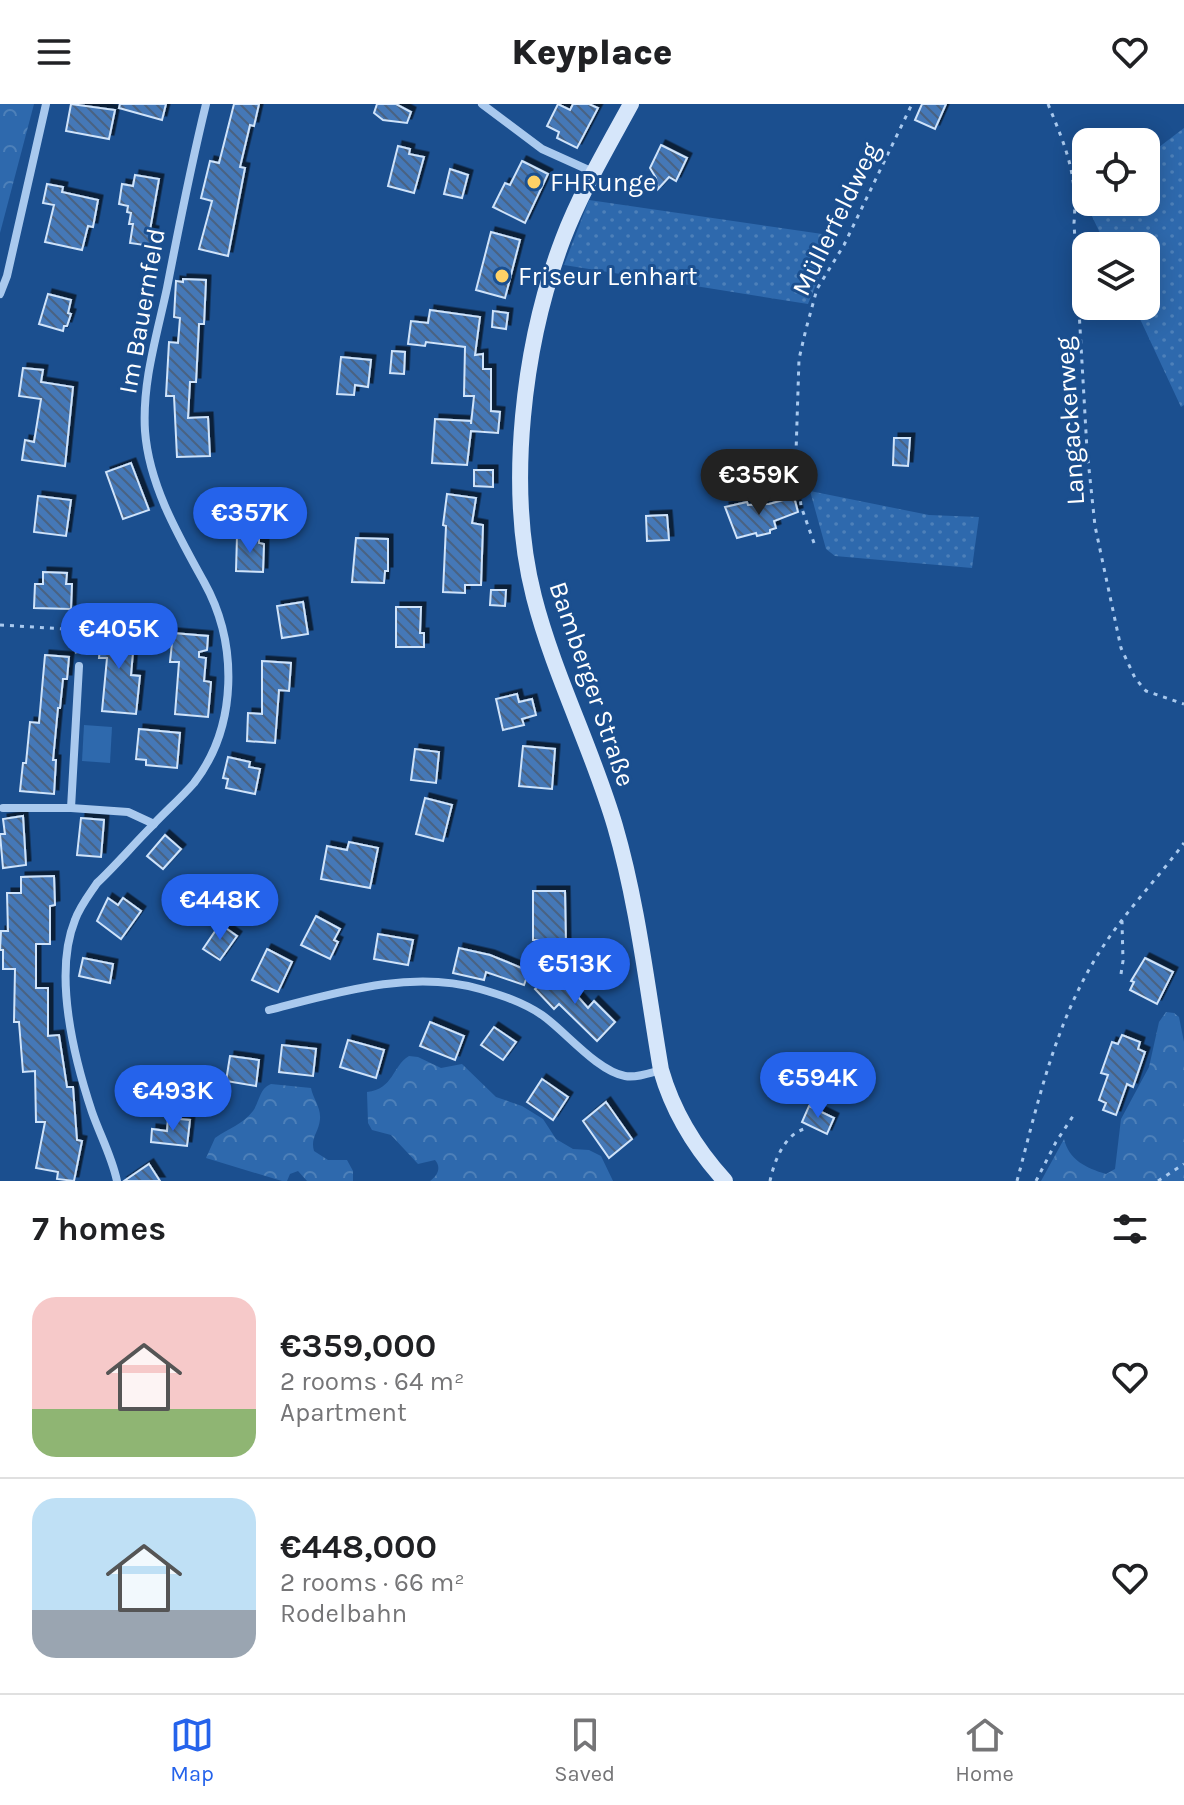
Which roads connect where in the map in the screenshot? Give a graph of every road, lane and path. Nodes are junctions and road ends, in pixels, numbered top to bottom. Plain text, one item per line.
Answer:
1 (46, 104) edge
2 (206, 104) edge
3 (482, 104) edge
4 (631, 104) edge
5 (912, 104) edge
6 (1048, 104) edge
7 (593, 172) junction
8 (0, 294) edge
9 (814, 543) dead end
10 (0, 625) edge
11 (79, 666) joint
12 (1184, 704) edge
13 (3, 808) dead end
14 (71, 808) junction
15 (154, 824) junction
16 (1184, 843) edge
17 (1122, 921) junction
18 (1121, 974) dead end
19 (269, 1010) dead end
20 (661, 1070) junction
21 (1075, 1113) dead end
22 (804, 1129) dead end
23 (1184, 1164) edge
24 (117, 1181) edge
25 (725, 1181) edge
26 (770, 1181) edge
27 (1017, 1181) edge
28 (1036, 1181) edge
29 (1158, 1181) edge

1 - 8 street
2 - 15 street, Im Bauernfeld
3 - 7 street
4 - 7 street, Bamberger Straße
5 - 9 path, Müllerfeldweg
6 - 12 path, Langackerweg
7 - 20 street, Bamberger Straße
10 - 11 path
11 - 14 street
13 - 14 street
14 - 15 street
15 - 24 street, Im Bauernfeld
16 - 17 path
17 - 18 path
17 - 27 path
19 - 20 street
20 - 25 street, Bamberger Straße
21 - 28 path
22 - 26 path
23 - 29 path

